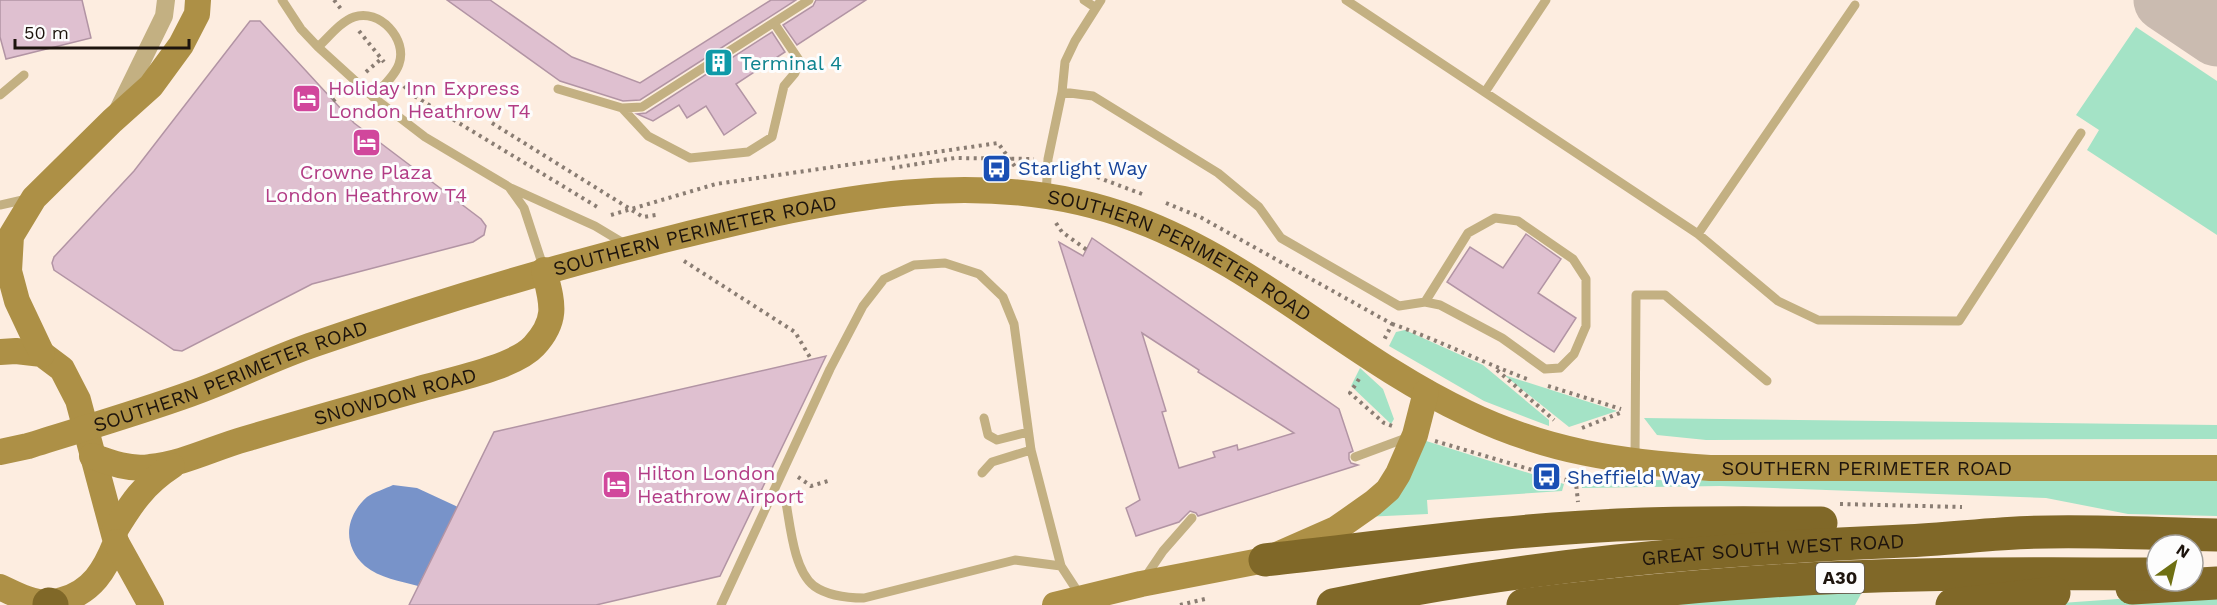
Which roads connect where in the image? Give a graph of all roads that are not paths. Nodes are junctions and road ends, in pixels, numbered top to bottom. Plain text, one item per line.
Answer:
1 (166, 0) edge
2 (198, 0) edge
3 (282, 0) edge
4 (810, 0) edge
5 (1084, 0) edge
6 (1346, 0) edge
7 (1546, 0) edge
8 (1099, 4) edge
9 (1855, 5) dead end
10 (774, 22) junction
11 (318, 47) junction
12 (24, 75) dead end
13 (558, 89) dead end
14 (1062, 92) junction
15 (1485, 92) junction
16 (0, 95) edge
17 (372, 97) junction
18 (622, 108) junction
19 (112, 121) junction
20 (2081, 134) dead end
21 (509, 187) junction
22 (1046, 196) junction
23 (34, 198) junction
24 (0, 205) edge
25 (1698, 234) junction
26 (630, 248) junction
27 (544, 270) junction
28 (1425, 303) junction
29 (0, 352) edge
30 (42, 354) junction
31 (1767, 381) dead end
32 (1426, 392) junction
33 (984, 418) dead end
34 (1028, 432) junction
35 (1415, 435) junction
36 (1031, 450) junction
37 (0, 452) edge
38 (92, 456) junction
39 (1355, 457) dead end
40 (1635, 463) junction
41 (174, 464) junction
42 (2217, 468) edge
43 (982, 474) dead end
44 (785, 497) dead end
45 (1192, 518) dead end
46 (2048, 532) junction
47 (2217, 536) edge
48 (115, 537) junction
49 (1265, 560) junction
50 (1061, 566) junction
51 (2145, 574) edge
52 (2217, 583) edge
53 (1141, 584) junction
54 (0, 587) edge
55 (1086, 597) junction
56 (50, 604) edge
57 (151, 605) edge
58 (721, 605) edge
59 (1055, 605) edge
60 (1333, 605) edge
61 (1523, 605) edge
62 (1952, 605) edge

1 - 19 street
2 - 19 street
3 - 11 lane
4 - 10 lane
5 - 8 lane
6 - 15 lane
7 - 15 lane
8 - 14 lane
9 - 25 lane
10 - 18 lane
10 - 18 lane
11 - 17 lane
11 - 17 lane
12 - 16 lane
13 - 18 lane
14 - 22 lane
14 - 28 lane
15 - 25 lane
17 - 21 lane
19 - 23 street
20 - 25 lane
21 - 26 lane
21 - 27 lane
22 - 26 street, SOUTHERN PERIMETER ROAD
22 - 32 street, SOUTHERN PERIMETER ROAD
23 - 24 lane
23 - 30 street
26 - 27 street, SOUTHERN PERIMETER ROAD
27 - 37 street, SOUTHERN PERIMETER ROAD
27 - 41 street, SNOWDON ROAD
28 - 28 lane
29 - 30 street
30 - 38 street
31 - 40 lane
32 - 35 street
32 - 40 street, SOUTHERN PERIMETER ROAD
33 - 34 lane
34 - 36 lane
34 - 58 lane
35 - 39 lane
35 - 49 street
36 - 43 lane
36 - 50 lane
38 - 41 street, SNOWDON ROAD
38 - 48 street
40 - 42 street, SOUTHERN PERIMETER ROAD
41 - 48 street, SNOWDON ROAD
44 - 50 lane
45 - 53 lane
46 - 47 highway, GREAT SOUTH WEST ROAD / A30
46 - 49 highway
46 - 60 highway, GREAT SOUTH WEST ROAD / A30
48 - 56 street, SNOWDON ROAD
48 - 57 street
49 - 53 street
50 - 55 lane
51 - 61 highway, A30
52 - 62 highway
53 - 55 street
54 - 56 street
55 - 59 street

